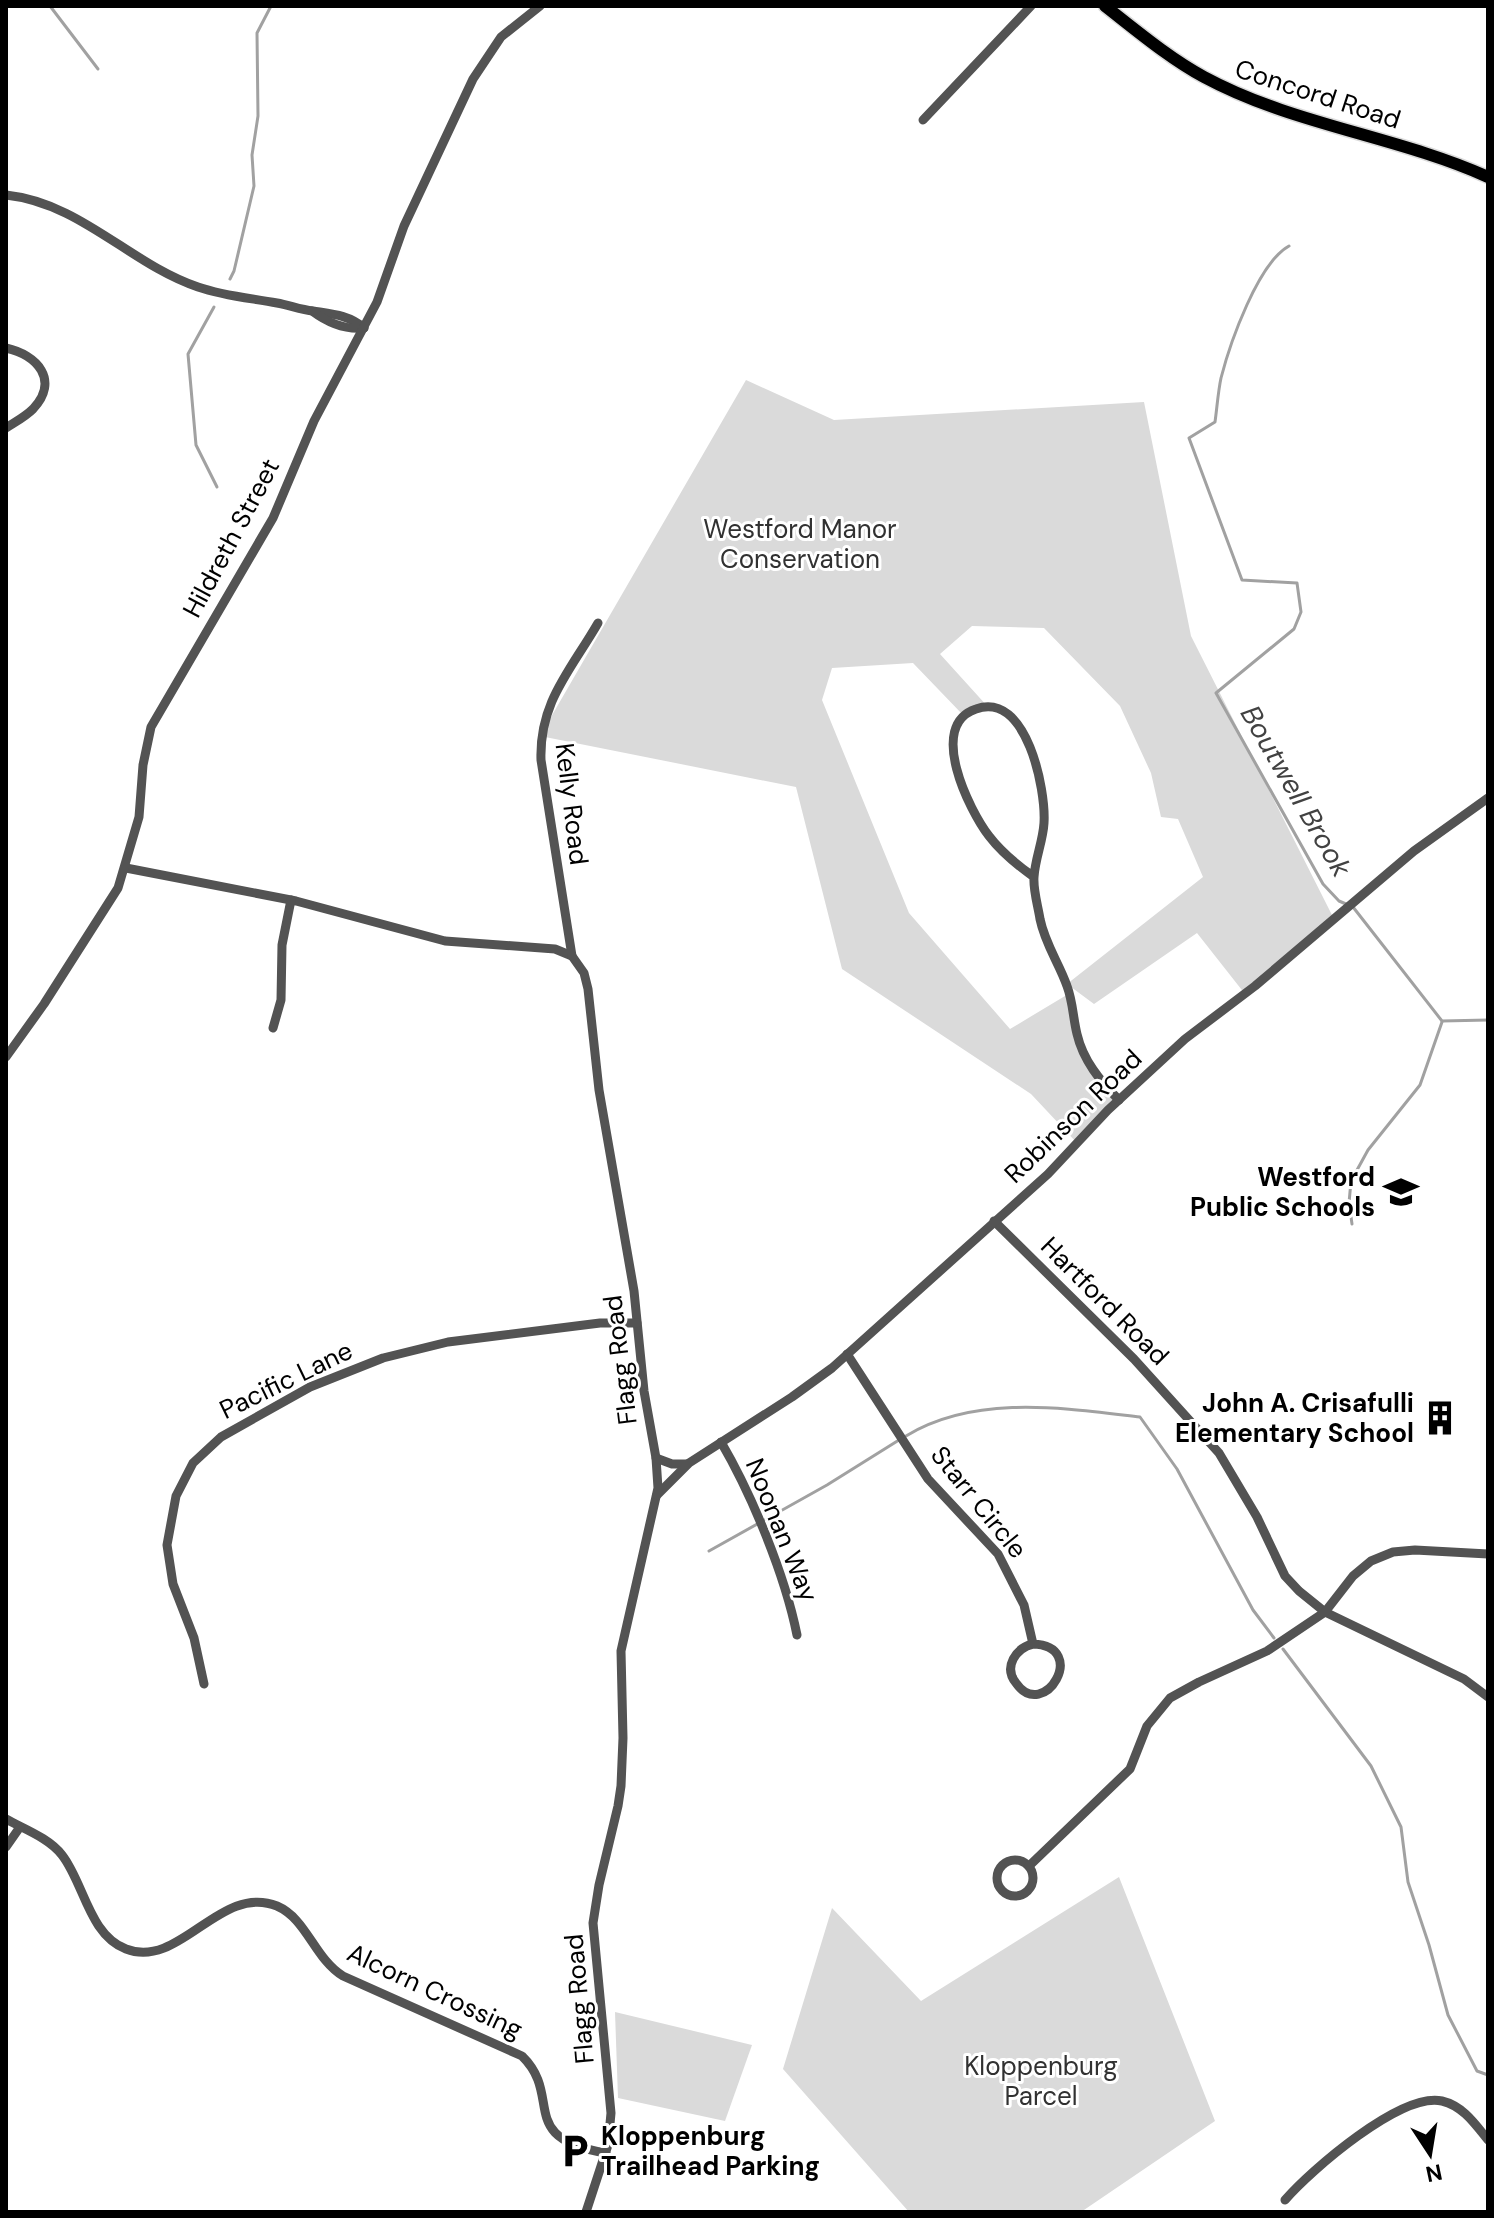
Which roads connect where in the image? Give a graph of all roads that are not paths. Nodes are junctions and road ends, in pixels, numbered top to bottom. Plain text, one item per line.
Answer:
1 (540, 6) edge
2 (1031, 6) edge
3 (1105, 6) edge
4 (923, 120) dead end
5 (1488, 177) edge
6 (6, 195) edge
7 (364, 328) junction
8 (6, 348) edge
9 (7, 425) edge
10 (598, 623) dead end
11 (1488, 798) edge
12 (126, 868) junction
13 (1034, 877) junction
14 (291, 900) junction
15 (572, 956) junction
16 (273, 1028) dead end
17 (6, 1036) edge
18 (15, 1044) junction
19 (6, 1057) edge
20 (1119, 1100) junction
21 (994, 1221) junction
22 (637, 1323) junction
23 (847, 1354) junction
24 (721, 1442) junction
25 (656, 1458) junction
26 (689, 1463) junction
27 (657, 1495) junction
28 (1488, 1554) edge
29 (1325, 1612) junction
30 (797, 1635) dead end
31 (1033, 1644) junction
32 (204, 1684) dead end
33 (1488, 1697) edge
34 (6, 1819) edge
35 (20, 1827) junction
36 (6, 1847) edge
37 (1029, 1866) junction
38 (1488, 2140) edge
39 (606, 2153) junction
40 (1285, 2200) dead end
41 (586, 2212) edge

1 - 7 street, Hildreth Street
2 - 4 street
3 - 5 main road, Concord Road
6 - 7 street
7 - 12 street, Hildreth Street
8 - 9 street
10 - 15 street, Kelly Road
11 - 20 street, Robinson Road
12 - 14 street
12 - 18 street, Hildreth Street
13 - 13 street
13 - 20 street
14 - 15 street
14 - 16 street
15 - 22 street, Flagg Road
17 - 18 street
18 - 19 street, Hildreth Street
20 - 21 street, Robinson Road
21 - 23 street, Robinson Road
21 - 29 street, Hartford Road
22 - 25 street, Flagg Road
22 - 32 street, Pacific Lane
23 - 24 street, Robinson Road
23 - 31 street, Starr Circle
24 - 26 street, Robinson Road
24 - 30 street, Noonan Way
25 - 26 street
25 - 27 street, Flagg Road
26 - 27 street, Robinson Road
27 - 39 street, Flagg Road
28 - 29 street
29 - 33 street, Hartford Road
29 - 37 street
31 - 31 street
34 - 35 street, Alcorn Crossing
35 - 36 street
35 - 39 street, Alcorn Crossing
37 - 37 street
38 - 40 street
39 - 41 street, Flagg Road

